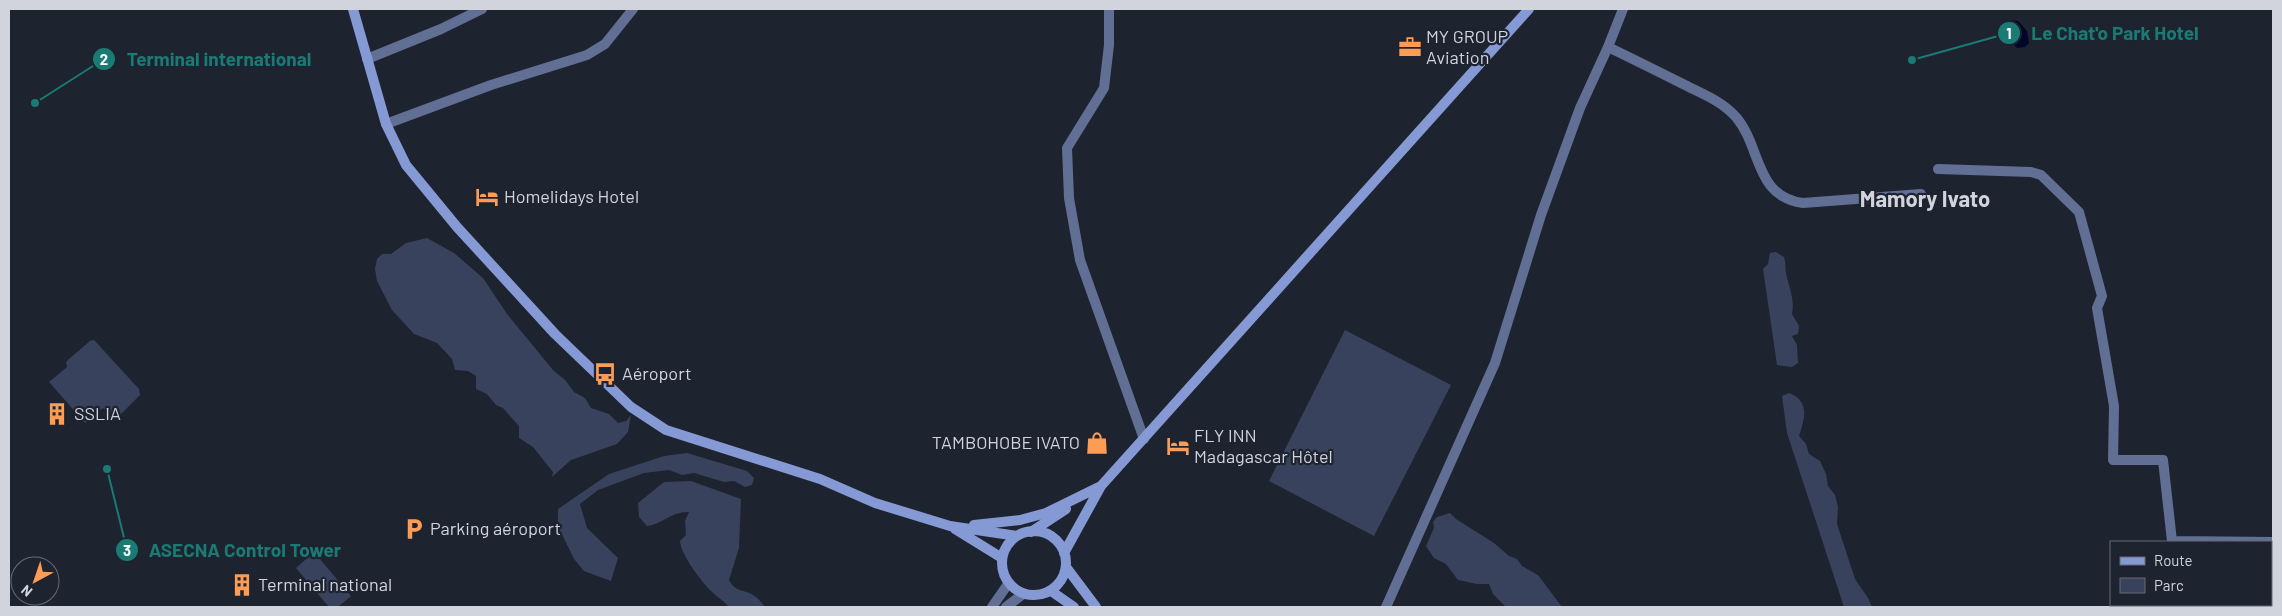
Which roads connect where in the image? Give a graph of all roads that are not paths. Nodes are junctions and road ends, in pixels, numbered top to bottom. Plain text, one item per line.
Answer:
1 (353, 9) edge
2 (482, 9) edge
3 (634, 9) edge
4 (1109, 9) edge
5 (1529, 9) edge
6 (1623, 9) edge
7 (1608, 47) junction
8 (367, 59) junction
9 (386, 124) junction
10 (1938, 169) dead end
11 (1921, 194) dead end
12 (1144, 439) junction
13 (1101, 486) junction
14 (951, 526) junction
15 (1031, 532) junction
16 (1017, 536) junction
17 (2172, 541) edge
18 (1064, 553) junction
19 (1002, 558) junction
20 (1066, 567) junction
21 (1008, 584) junction
22 (1051, 590) junction
23 (1023, 594) junction
24 (992, 607) edge
25 (1006, 607) edge
26 (1074, 607) edge
27 (1096, 607) edge
28 (1386, 607) edge

1 - 8 main road
2 - 8 street
3 - 9 street
4 - 12 street
5 - 12 main road
6 - 7 street
7 - 11 street
7 - 28 street
8 - 9 main road
9 - 14 main road
10 - 17 street
12 - 13 main road
13 - 14 main road
13 - 15 main road
13 - 18 main road
14 - 16 main road
14 - 19 main road
15 - 16 main road
15 - 18 main road
16 - 19 main road
18 - 20 main road
19 - 21 main road
20 - 22 main road
20 - 27 main road
21 - 23 main road
21 - 24 street
22 - 23 main road
22 - 26 main road
23 - 25 street

